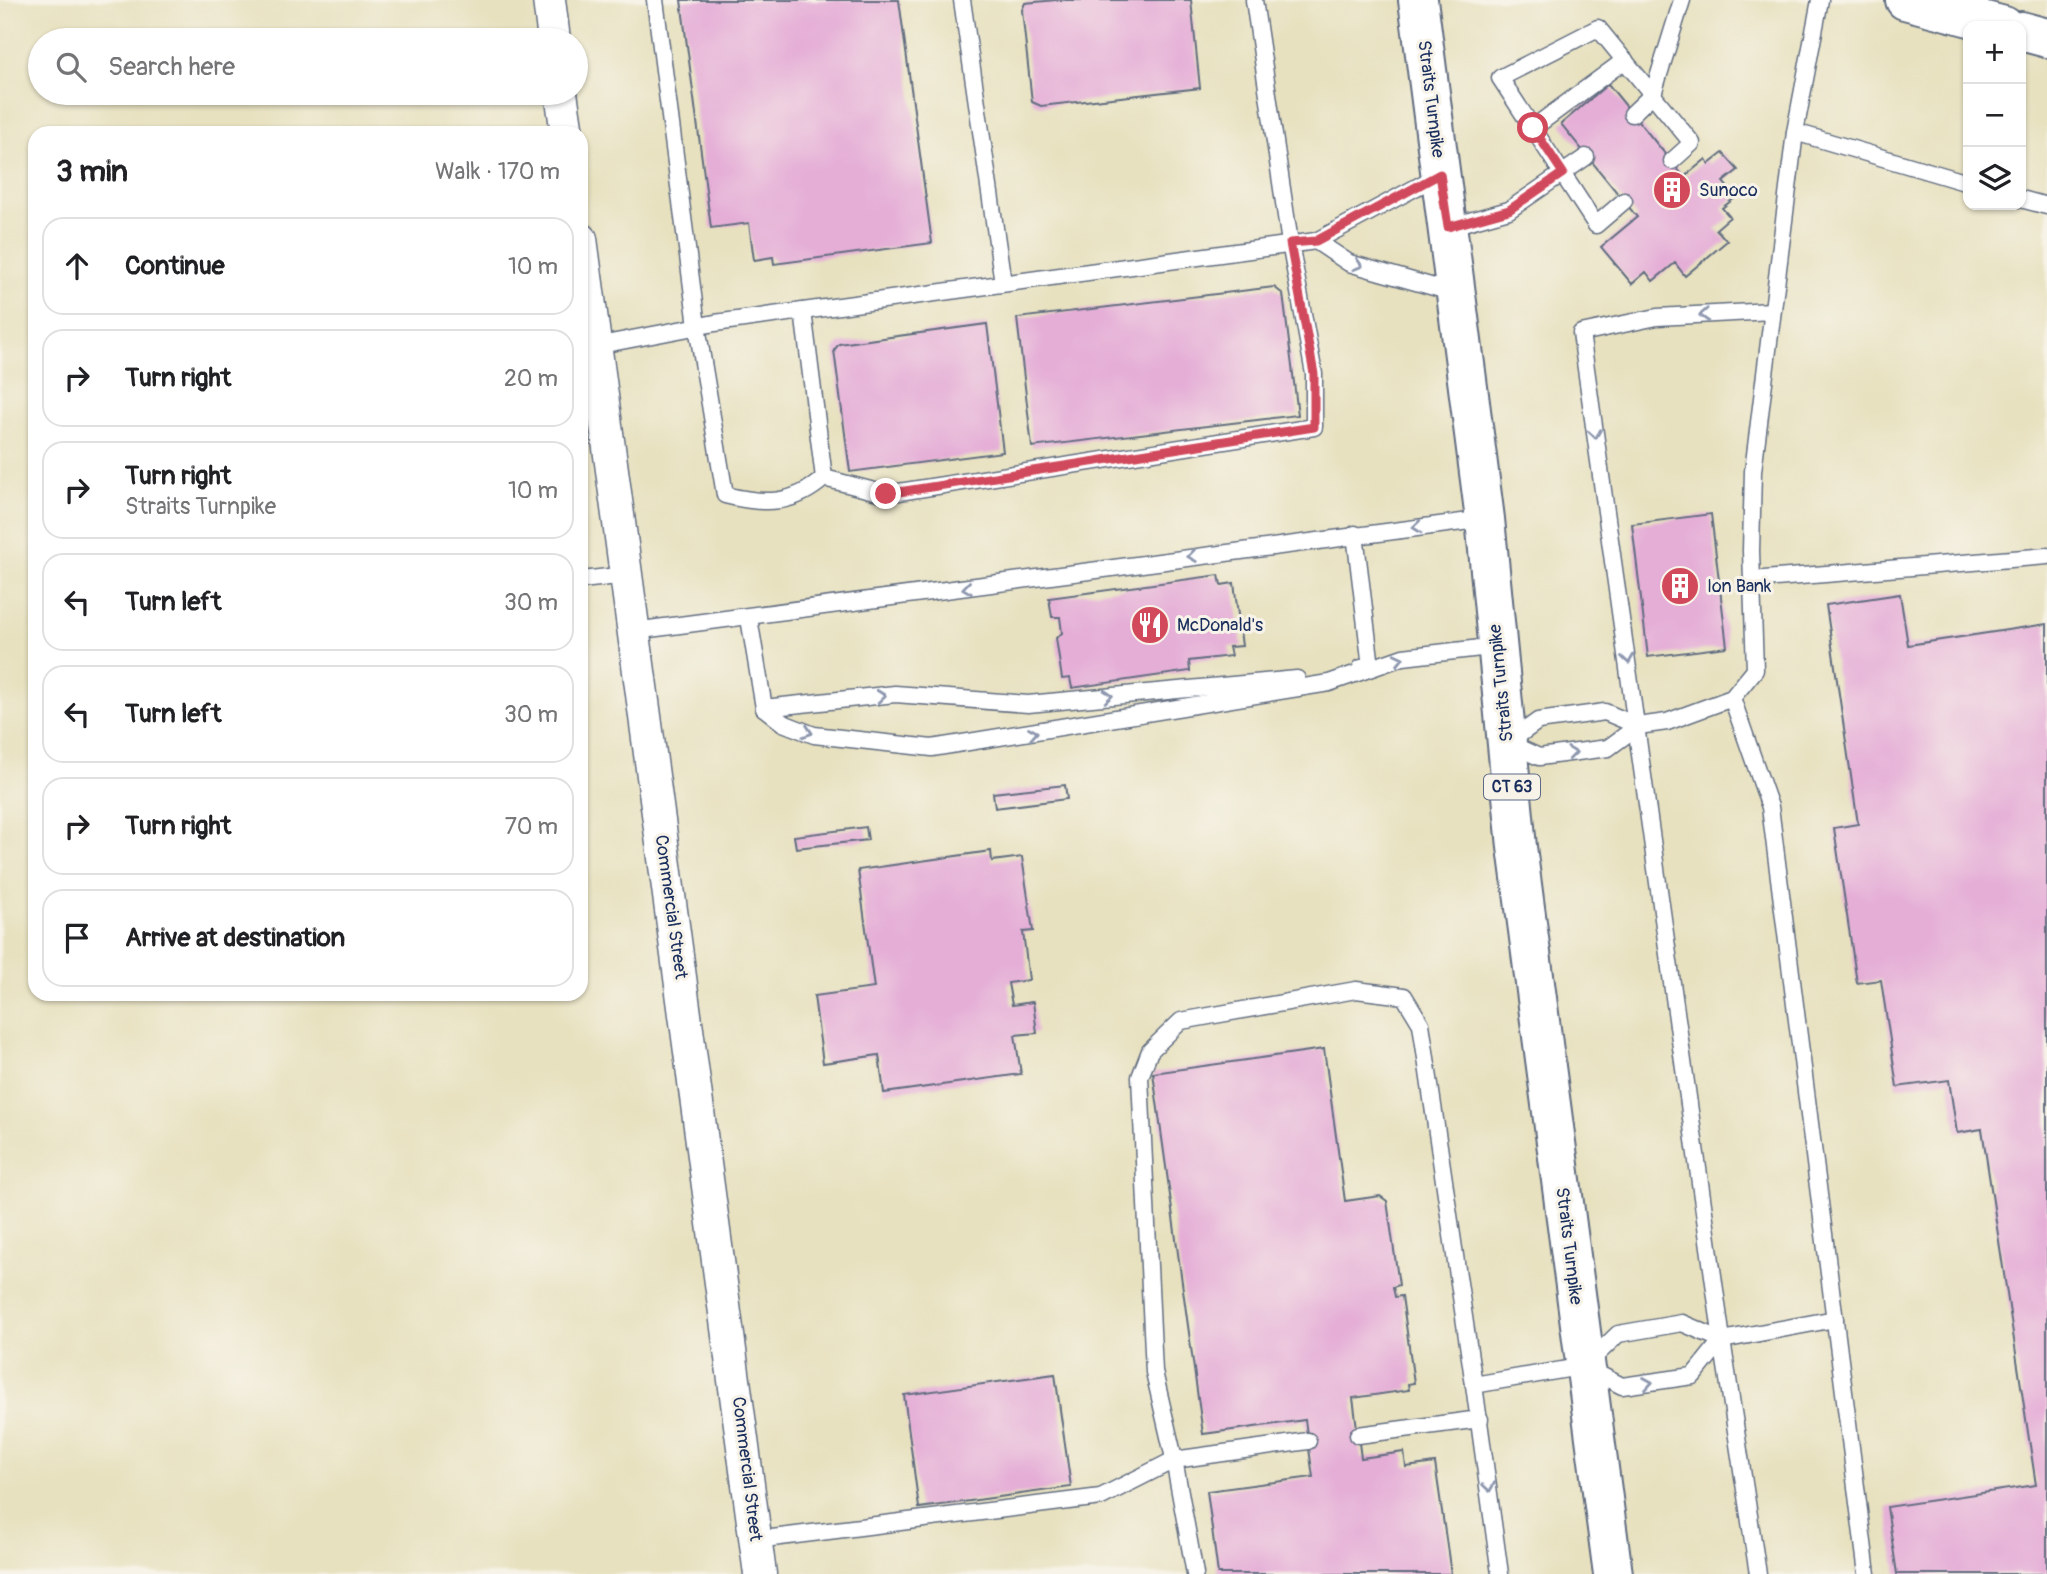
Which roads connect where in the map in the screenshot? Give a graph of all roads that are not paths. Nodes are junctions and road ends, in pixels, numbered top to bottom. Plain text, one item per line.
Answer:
1 (549, 0) edge
2 (655, 0) edge
3 (962, 0) edge
4 (1254, 0) edge
5 (1418, 0) edge
6 (1682, 0) edge
7 (1821, 0) edge
8 (1905, 0) edge
9 (1985, 21) edge
10 (552, 28) edge
11 (2026, 32) edge
12 (2047, 38) edge
13 (1625, 60) junction
14 (1653, 94) junction
15 (563, 105) edge
16 (1632, 114) dead end
17 (566, 126) edge
18 (1533, 128) junction
19 (1794, 132) junction
20 (1586, 157) dead end
21 (1671, 161) dead end
22 (1563, 173) junction
23 (1440, 174) junction
24 (1963, 182) edge
25 (2026, 200) edge
26 (1624, 201) dead end
27 (2047, 206) edge
28 (1448, 227) junction
29 (1316, 241) junction
30 (1290, 243) junction
31 (1003, 283) junction
32 (588, 292) edge
33 (1456, 293) junction
34 (803, 311) junction
35 (1772, 311) junction
36 (697, 326) junction
37 (595, 346) junction
38 (824, 478) junction
39 (1485, 519) junction
40 (1355, 534) junction
41 (2047, 555) edge
42 (626, 575) junction
43 (588, 579) edge
44 (1752, 580) junction
45 (748, 618) junction
46 (634, 631) junction
47 (1498, 646) junction
48 (1371, 667) junction
49 (1732, 698) junction
50 (764, 708) junction
51 (1638, 726) junction
52 (1507, 743) junction
53 (1835, 1319) junction
54 (1722, 1340) junction
55 (1585, 1366) junction
56 (1474, 1385) junction
57 (1480, 1419) junction
58 (1358, 1434) dead end
59 (1308, 1441) dead end
60 (1174, 1460) junction
61 (756, 1540) junction
62 (760, 1574) edge
63 (1195, 1574) edge
64 (1500, 1574) edge
65 (1613, 1574) edge
66 (1758, 1574) edge
67 (1867, 1574) edge

1 - 10 street
2 - 36 lane
3 - 31 lane
4 - 30 lane
5 - 23 main road, Straits Turnpike / CT 63
6 - 14 lane
7 - 19 lane
8 - 9 main road
11 - 12 main road
13 - 14 lane
13 - 18 lane
13 - 18 lane
14 - 16 lane
14 - 21 lane
15 - 17 street
18 - 22 lane
19 - 24 lane
19 - 35 lane
20 - 22 lane
22 - 26 lane
22 - 28 lane
23 - 28 main road, Straits Turnpike / CT 63
23 - 29 lane
25 - 27 lane
28 - 33 main road, Straits Turnpike / CT 63
29 - 30 lane
29 -> 33 lane
30 - 31 lane
30 - 38 lane
31 - 34 lane
32 - 37 street, Commercial Street
33 - 39 main road, Straits Turnpike / CT 63
34 - 36 lane
34 - 38 lane
35 - 44 lane
35 -> 51 lane
36 - 37 lane
36 - 38 lane
37 - 42 street, Commercial Street
39 -> 40 lane
39 - 47 main road, Straits Turnpike / CT 63
40 -> 45 lane
40 - 48 lane
41 - 44 lane
42 - 43 lane
42 - 46 street, Commercial Street
44 - 49 lane
45 - 46 lane
45 - 50 lane
46 - 61 street, Commercial Street
48 -> 47 lane
47 - 52 main road, Straits Turnpike / CT 63
50 -> 48 lane
50 -> 48 lane
49 - 51 lane
49 - 53 lane
51 - 52 lane
52 -> 51 lane
51 - 54 lane
52 - 55 main road, Straits Turnpike / CT 63
53 - 54 lane
53 - 67 lane
54 - 55 lane
55 -> 54 lane
54 - 66 lane
55 - 56 lane
55 - 65 main road, Straits Turnpike / CT 63
56 - 57 lane
56 - 60 lane
57 - 58 lane
57 -> 64 lane
59 - 60 lane
60 - 61 lane
60 - 63 lane
61 - 62 street, Commercial Street

